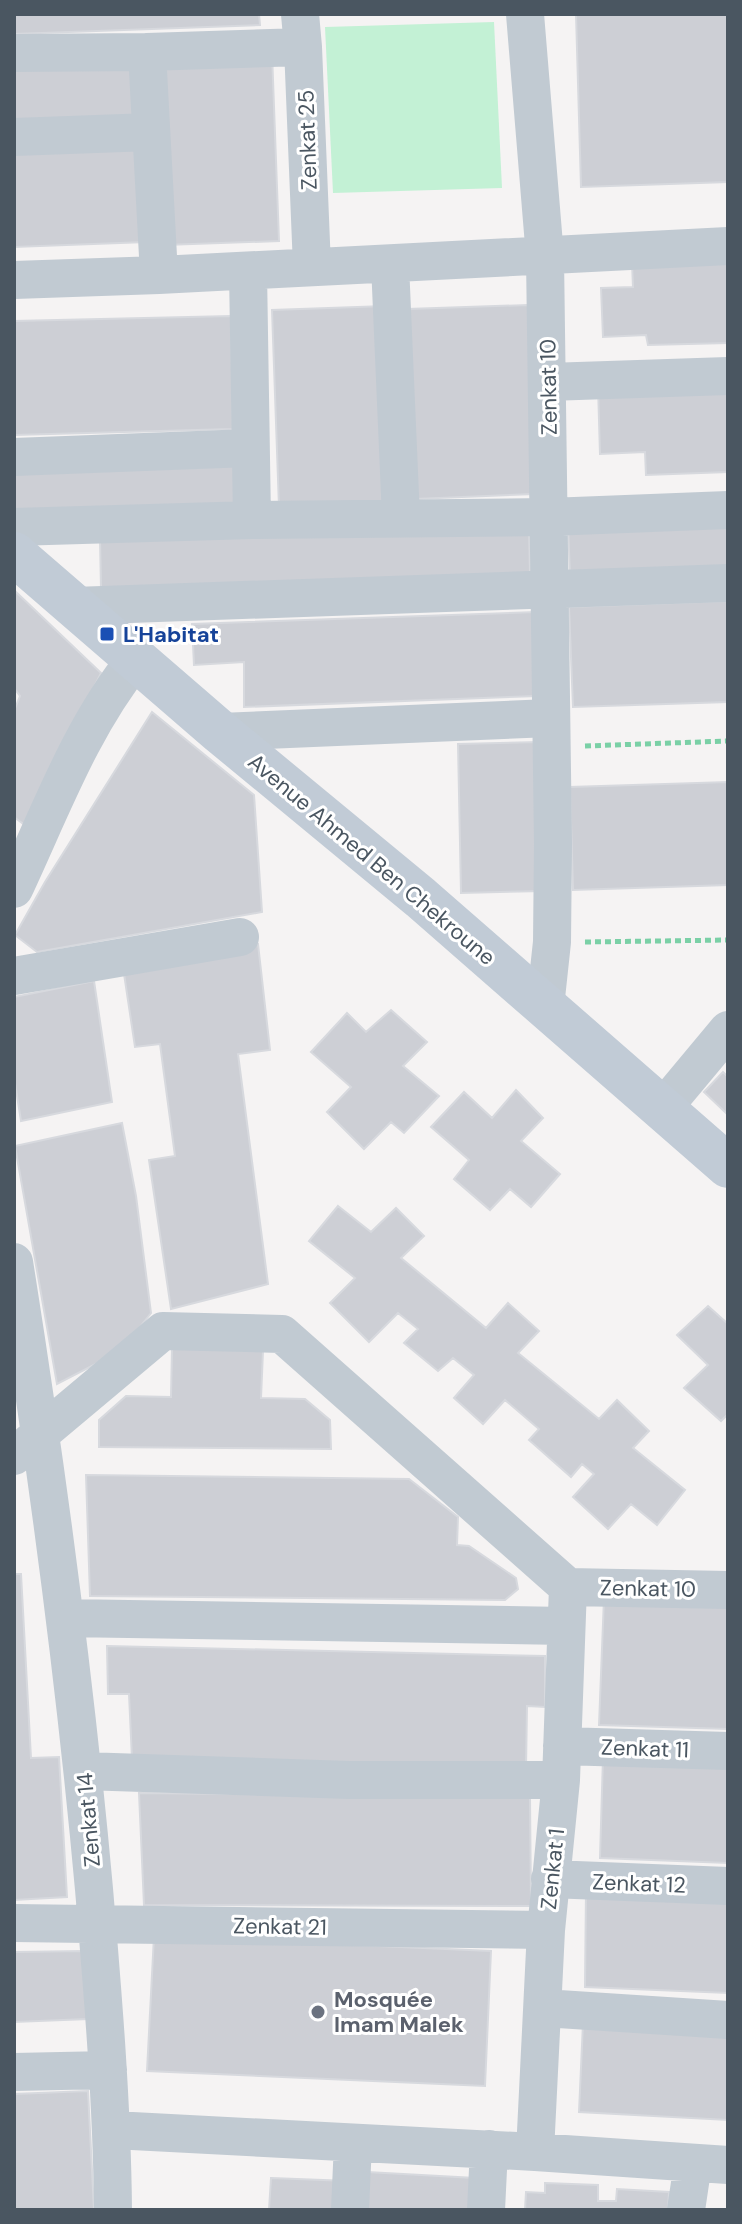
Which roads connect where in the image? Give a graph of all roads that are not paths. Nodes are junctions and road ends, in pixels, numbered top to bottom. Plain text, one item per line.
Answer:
1 (525, 14) edge
2 (302, 30) edge
3 (147, 52) junction
4 (14, 53) edge
5 (151, 132) junction
6 (14, 137) edge
7 (728, 246) edge
8 (545, 257) junction
9 (390, 264) junction
10 (312, 267) junction
11 (248, 271) junction
12 (159, 275) junction
13 (14, 280) edge
14 (728, 376) edge
15 (548, 382) junction
16 (249, 448) junction
17 (14, 457) edge
18 (728, 510) edge
19 (549, 517) junction
20 (401, 518) junction
21 (252, 520) junction
22 (14, 527) edge
23 (14, 554) edge
24 (728, 583) edge
25 (548, 590) junction
26 (74, 606) junction
27 (136, 659) junction
28 (220, 732) junction
29 (551, 732) junction
30 (14, 889) edge
31 (240, 937) dead end
32 (14, 976) edge
33 (545, 1007) junction
34 (728, 1030) edge
35 (663, 1108) junction
36 (728, 1166) edge
37 (14, 1262) edge
38 (28, 1444) edge
39 (568, 1587) junction
40 (728, 1590) edge
41 (65, 1618) junction
42 (566, 1626) junction
43 (728, 1751) edge
44 (561, 1763) junction
45 (83, 1771) junction
46 (550, 1879) junction
47 (728, 1886) edge
48 (14, 1923) edge
49 (97, 1923) junction
50 (546, 1930) junction
51 (543, 2008) junction
52 (728, 2020) edge
53 (108, 2070) junction
54 (14, 2072) edge
55 (113, 2130) junction
56 (353, 2143) junction
57 (489, 2149) junction
58 (535, 2152) junction
59 (711, 2164) edge
60 (113, 2210) edge
61 (350, 2210) edge
62 (486, 2210) edge
63 (686, 2210) edge

1 - 8 street, Zenkat 10
2 - 3 street
2 - 10 street, Zenkat 25
3 - 4 street
3 - 5 street
5 - 6 street
5 - 12 street
7 - 8 street
8 - 9 street
8 - 15 street, Zenkat 10
9 - 10 street
9 - 20 street
10 - 11 street
11 - 12 street
11 - 16 street
12 - 13 street
14 - 15 street
15 - 19 street, Zenkat 10
16 - 17 street
16 - 21 street
18 - 19 street
19 - 20 street
19 - 25 street, Zenkat 10
20 - 21 street
21 - 22 street
23 - 26 main road, Avenue Ahmed Ben Chekroune
24 - 25 street
25 - 26 street
25 - 29 street, Zenkat 10
26 - 27 main road, Avenue Ahmed Ben Chekroune
27 - 28 main road, Avenue Ahmed Ben Chekroune
27 - 30 street
28 - 29 street
28 - 33 main road, Avenue Ahmed Ben Chekroune
29 - 33 street, Zenkat 10
31 - 32 street
33 - 35 main road, Avenue Ahmed Ben Chekroune
34 - 35 street
35 - 36 main road, Avenue Ahmed Ben Chekroune
37 - 38 street, Zenkat 14
38 - 39 street
38 - 41 street, Zenkat 14
39 - 40 street, Zenkat 10
39 - 42 street, Zenkat 1
41 - 42 street
41 - 45 street, Zenkat 14
42 - 44 street, Zenkat 1
43 - 44 street, Zenkat 11
44 - 45 street, Zenkat 11
44 - 46 street, Zenkat 1
45 - 49 street, Zenkat 14
46 - 47 street, Zenkat 12
46 - 50 street, Zenkat 1
48 - 49 street, Zenkat 21
49 - 50 street, Zenkat 21
49 - 53 street, Zenkat 14
50 - 51 street, Zenkat 1
51 - 52 street
51 - 58 street, Zenkat 1
53 - 54 street
53 - 55 street, Zenkat 14
55 - 56 street
55 - 60 street, Zenkat 14
56 - 57 street
56 - 61 street
57 - 58 street
57 - 62 street
58 - 59 street
59 - 63 street

